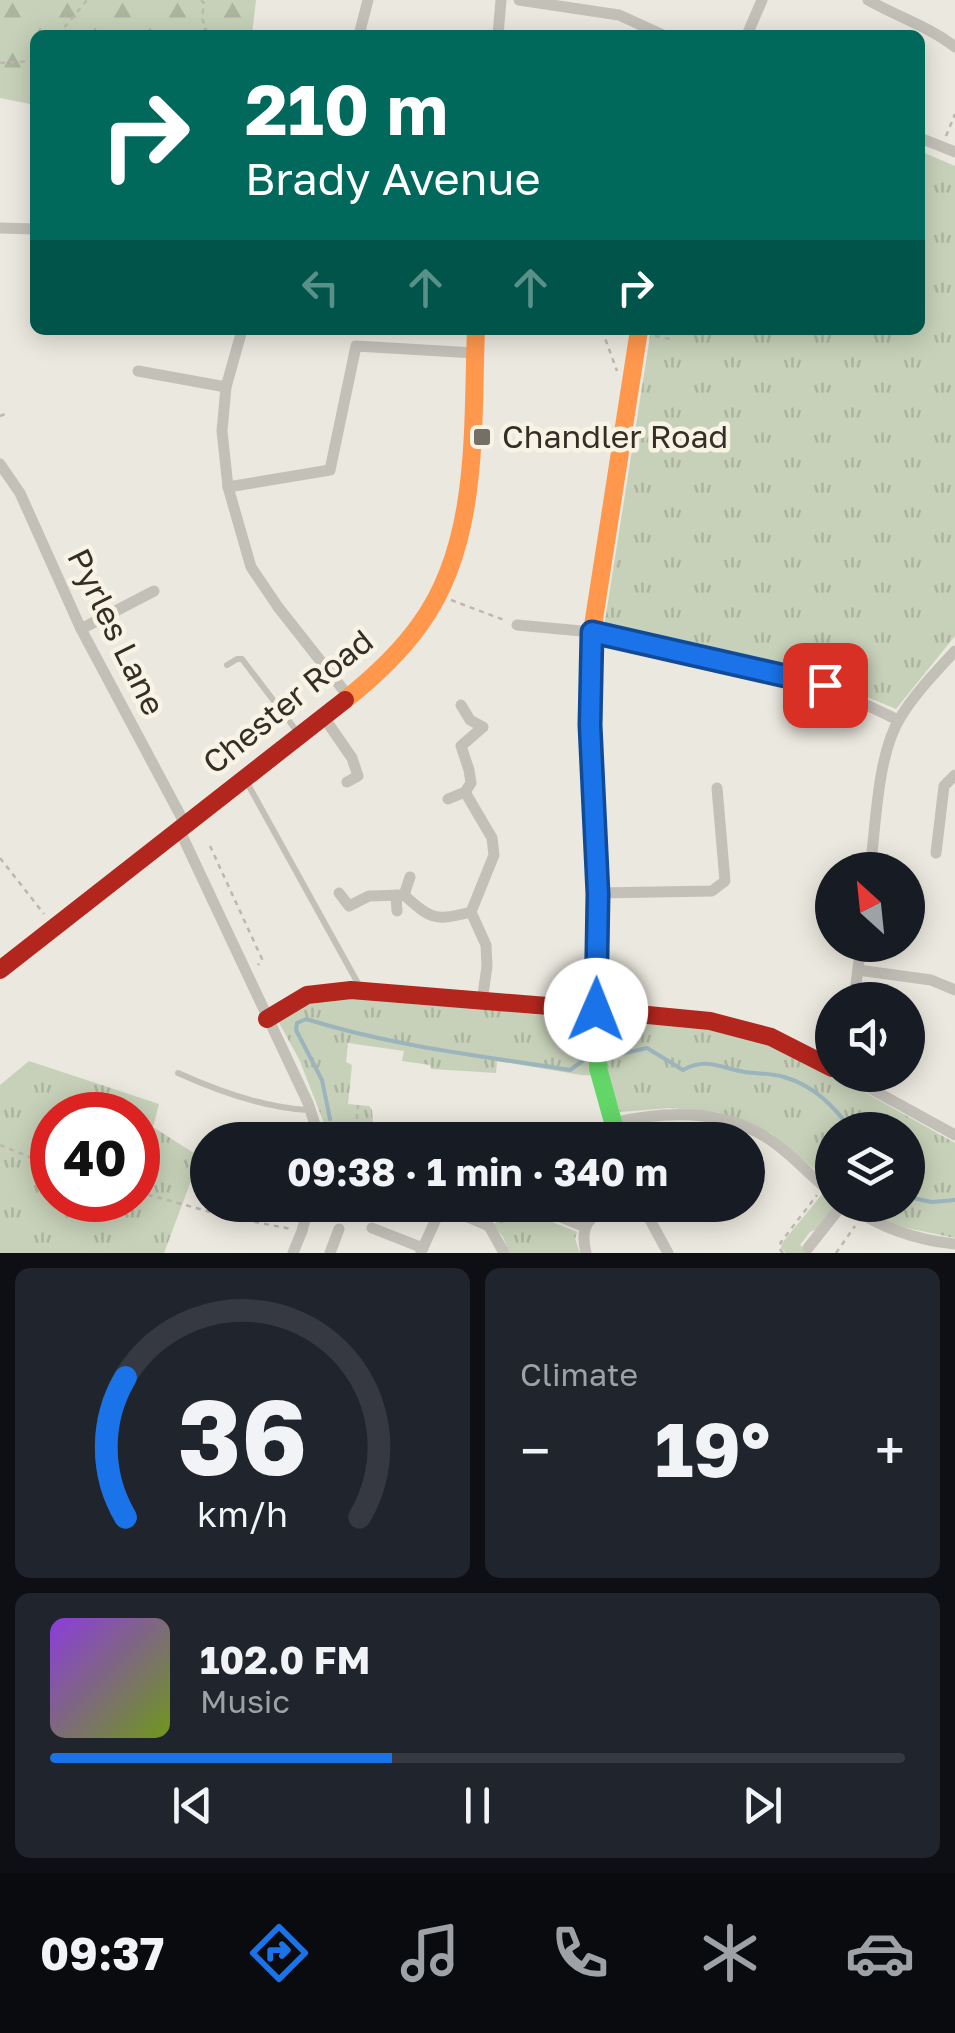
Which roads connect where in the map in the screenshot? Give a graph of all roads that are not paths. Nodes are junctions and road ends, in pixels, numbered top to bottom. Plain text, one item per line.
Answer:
1 (368, 0) edge
2 (501, 0) edge
3 (519, 0) edge
4 (762, 0) edge
5 (868, 0) edge
6 (636, 29) edge
7 (360, 30) edge
8 (498, 30) edge
9 (749, 30) edge
10 (955, 47) edge
11 (925, 140) edge
12 (955, 152) edge
13 (0, 228) edge
14 (30, 229) edge
15 (241, 335) edge
16 (476, 335) edge
17 (633, 335) edge
18 (474, 353) junction
19 (138, 371) dead end
20 (226, 387) junction
21 (0, 464) edge
22 (228, 487) junction
23 (154, 591) dead end
24 (511, 623) road end
25 (81, 629) junction
26 (592, 632) junction
27 (955, 651) edge
28 (227, 665) dead end
29 (349, 696) junction
30 (461, 705) dead end
31 (323, 716) junction
32 (898, 720) junction
33 (300, 734) junction
34 (374, 770) dead end
35 (955, 774) edge
36 (244, 778) junction
37 (718, 788) dead end
38 (465, 792) junction
39 (448, 800) dead end
40 (182, 826) junction
41 (872, 852) edge
42 (936, 853) dead end
43 (410, 877) dead end
44 (339, 893) dead end
45 (598, 894) junction
46 (400, 895) junction
47 (397, 911) dead end
48 (471, 912) junction
49 (859, 962) edge
50 (0, 970) edge
51 (858, 970) junction
52 (856, 982) edge
53 (955, 990) edge
54 (362, 991) junction
55 (482, 1002) junction
56 (596, 1010) junction
57 (267, 1019) junction
58 (815, 1059) edge
59 (178, 1073) dead end
60 (877, 1092) edge
61 (310, 1110) junction
62 (314, 1122) edge
63 (613, 1122) edge
64 (632, 1122) edge
65 (725, 1122) edge
66 (955, 1135) edge
67 (765, 1137) edge
68 (815, 1179) edge
69 (304, 1222) edge
70 (434, 1222) edge
71 (480, 1222) edge
72 (574, 1222) edge
73 (589, 1222) edge
74 (651, 1222) edge
75 (830, 1222) edge
76 (878, 1222) edge
77 (585, 1226) junction
78 (372, 1228) dead end
79 (339, 1229) dead end
80 (955, 1244) edge
81 (808, 1248) dead end
82 (939, 1248) edge
83 (422, 1251) edge
84 (293, 1253) edge
85 (330, 1253) edge
86 (504, 1253) edge
87 (586, 1253) edge
88 (668, 1253) edge

1 - 7 street
2 - 8 street
3 - 6 street
4 - 9 street
5 - 10 street
11 - 12 street
13 - 14 street
15 - 20 street
16 - 18 street, Chester Road
17 - 26 street
18 - 22 street
18 - 29 street, Chester Road
19 - 20 street
20 - 22 street
21 - 25 street, Pyrles Lane
22 - 29 street
23 - 25 street
24 - 26 street
25 - 40 street, Pyrles Lane
26 - 32 street
26 - 45 street
27 - 32 street
28 - 33 lane
29 - 31 street, Chester Road
30 - 38 street
31 - 33 street, Chester Road
31 - 34 street
32 - 41 street
33 - 36 street, Chester Road
35 - 42 street
36 - 40 street, Chester Road
36 - 54 lane
37 - 45 street
38 - 39 street
38 - 48 street
40 - 50 street, Chester Road
40 - 57 street, Pyrles Lane
43 - 46 street
44 - 46 street
45 - 56 street
46 - 47 street
46 - 48 street
48 - 55 street
49 - 51 street
51 - 52 street
51 - 53 street
54 - 55 street
54 - 57 street
55 - 56 street
56 - 58 street
56 - 63 street
57 - 61 street, Pyrles Lane
59 - 61 lane
60 - 66 street
61 - 62 street, Pyrles Lane
64 - 65 street
67 - 68 street
69 - 84 street
70 - 83 street
71 - 86 street
72 - 77 street
73 - 77 street
74 - 88 street
75 - 81 street
76 - 82 street
77 - 87 street
78 - 83 street
79 - 85 street
80 - 82 street

